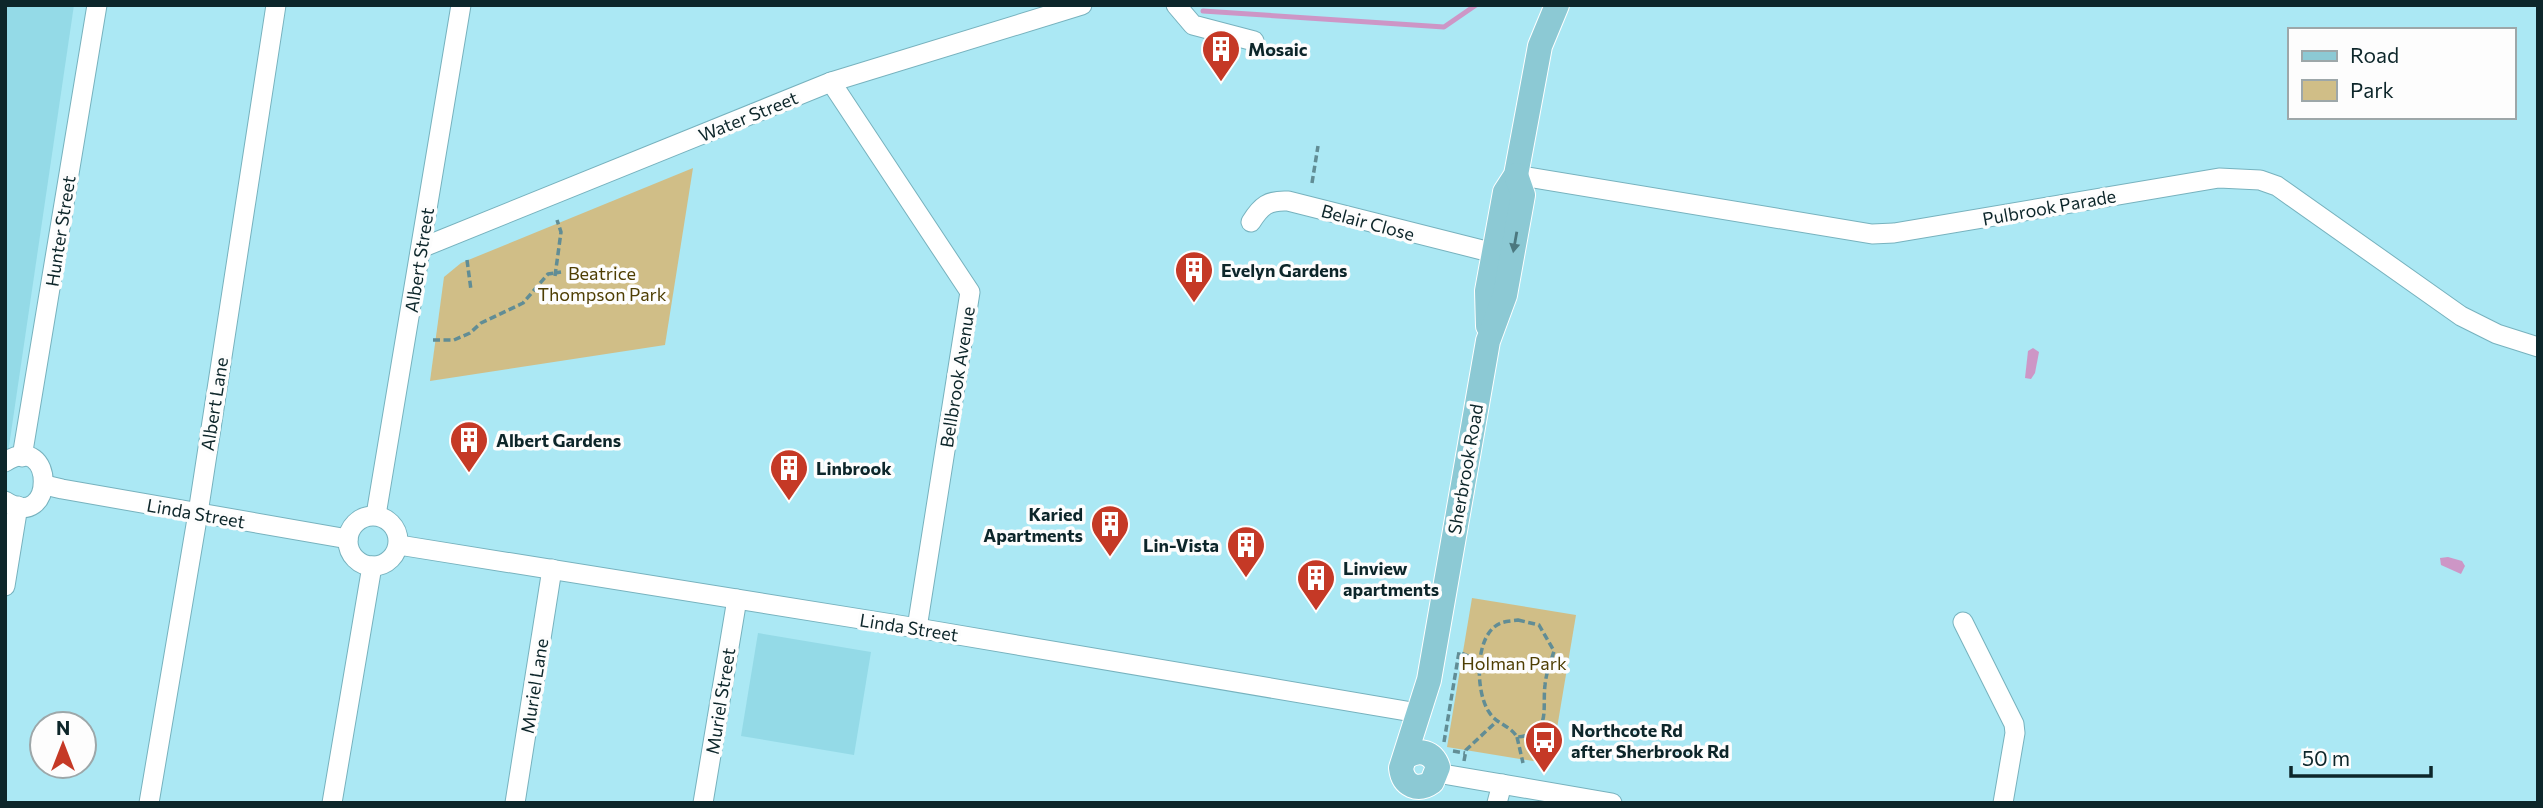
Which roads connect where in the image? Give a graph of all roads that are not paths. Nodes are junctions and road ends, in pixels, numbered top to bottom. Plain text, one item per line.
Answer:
1 (97, 5) edge
2 (276, 5) edge
3 (461, 5) edge
4 (1082, 5) edge
5 (1176, 5) edge
6 (1557, 5) edge
7 (1254, 41) dead end
8 (831, 82) junction
9 (1516, 175) junction
10 (1251, 222) dead end
11 (421, 248) junction
12 (1494, 253) junction
13 (1488, 341) junction
14 (2538, 348) edge
15 (14, 459) edge
16 (45, 485) junction
17 (12, 503) edge
18 (198, 513) junction
19 (376, 515) junction
20 (348, 539) junction
21 (399, 545) junction
22 (372, 566) junction
23 (552, 569) junction
24 (5, 586) edge
25 (737, 599) junction
26 (1963, 622) dead end
27 (916, 628) junction
28 (1429, 680) junction
29 (1418, 713) junction
30 (1424, 761) junction
31 (1499, 793) edge
32 (1411, 795) edge
33 (149, 803) edge
34 (332, 803) edge
35 (515, 803) edge
36 (703, 803) edge
37 (1612, 803) edge
38 (2003, 803) edge

1 - 15 street, Hunter Street
2 - 18 street, Albert Lane
3 - 11 street, Albert Street
4 - 8 street, Water Street
5 - 7 street
6 - 9 main road, Sherbrook Road
8 - 11 street, Water Street
8 - 27 street, Bellbrook Avenue
9 - 12 main road, Sherbrook Road
9 -> 13 main road, Sherbrook Road
9 - 14 street, Pulbrook Parade
10 - 12 street, Belair Close
11 - 19 street, Albert Street
12 - 13 main road, Sherbrook Road
13 - 28 main road, Sherbrook Road
15 - 16 street
16 - 17 street
16 - 18 street, Linda Street
17 - 24 street
18 - 20 street, Linda Street
18 - 33 street, Albert Lane
19 - 20 street
19 - 21 street
20 - 22 street
21 - 22 street
21 - 23 street, Linda Street
22 - 34 street
23 - 25 street, Linda Street
23 - 35 street, Muriel Lane
25 - 27 street, Linda Street
25 - 36 street, Muriel Street
26 - 38 street
27 - 29 street, Linda Street
28 - 29 main road, Sherbrook Road
28 - 30 main road, Sherbrook Road
29 - 30 main road, Sherbrook Road
30 - 31 street
30 - 32 main road
31 - 37 street

